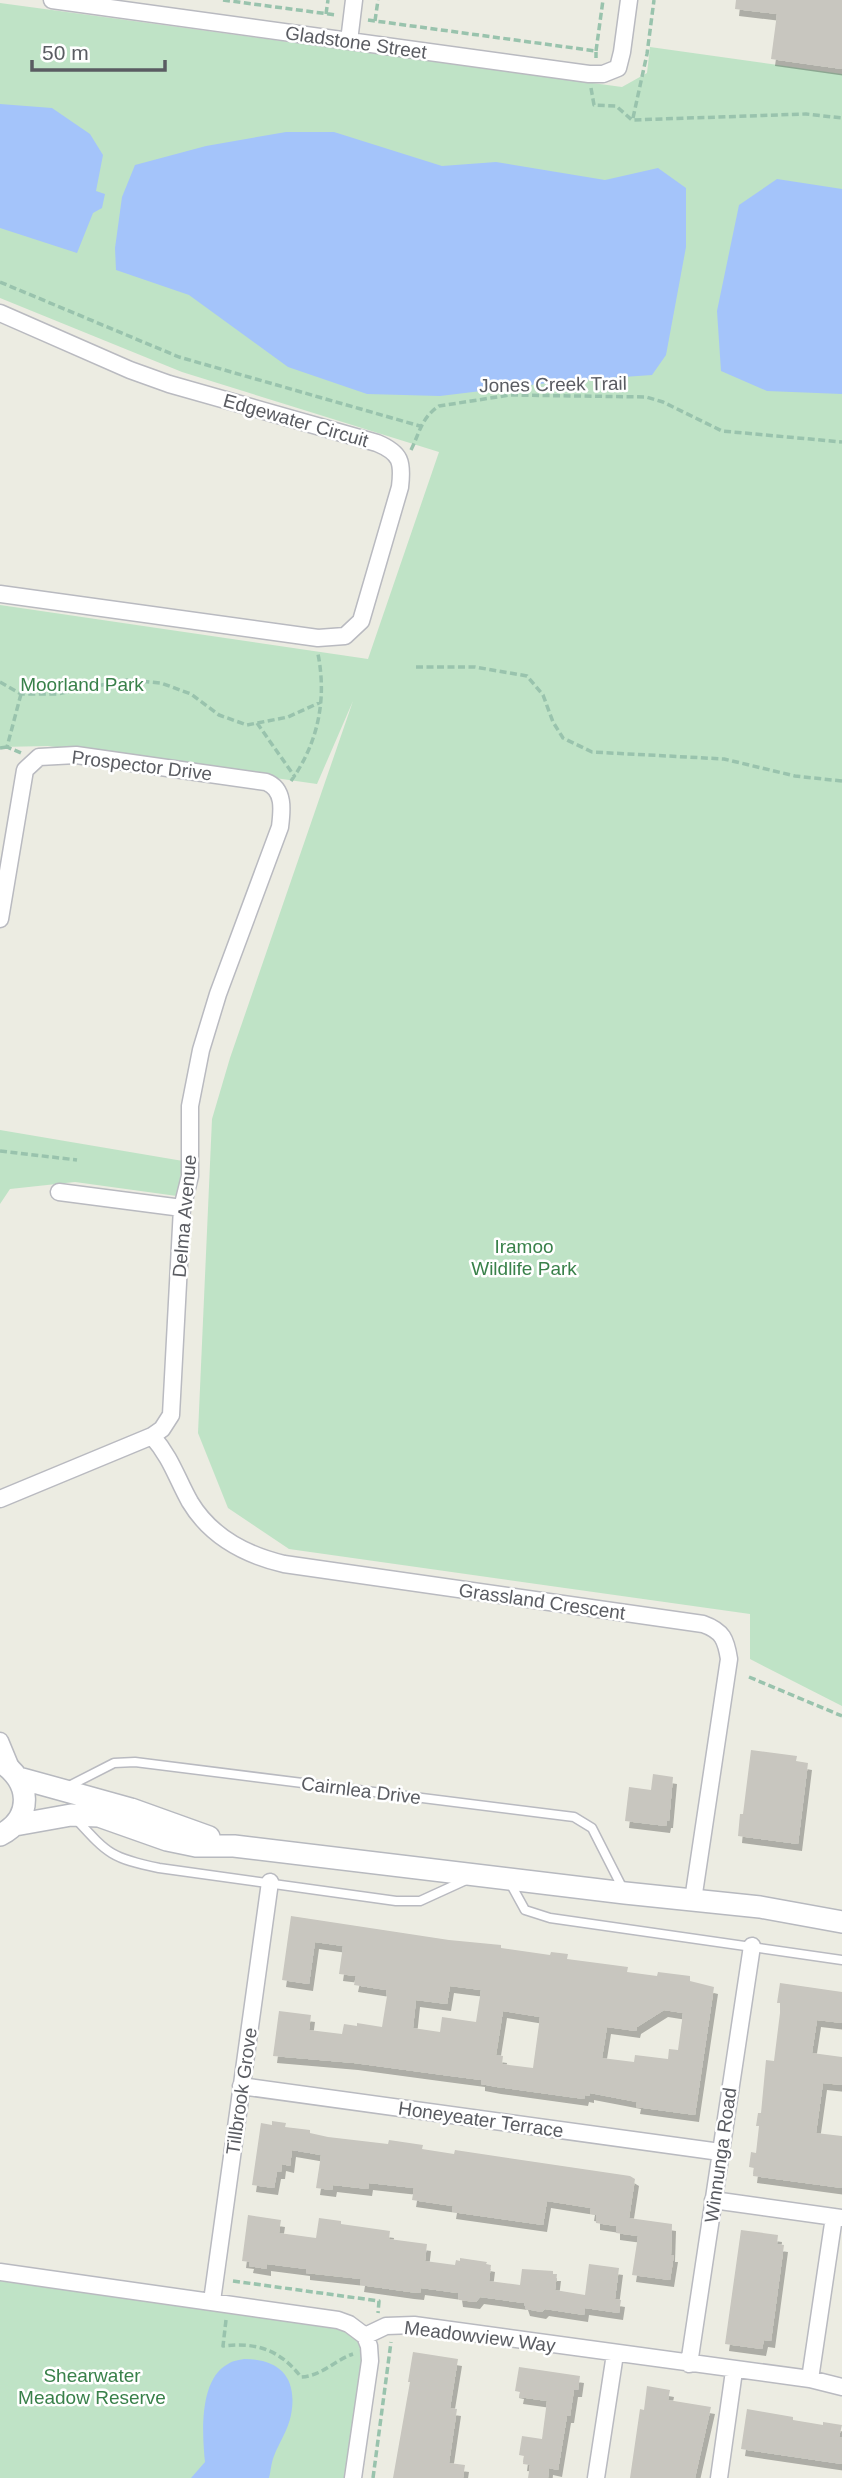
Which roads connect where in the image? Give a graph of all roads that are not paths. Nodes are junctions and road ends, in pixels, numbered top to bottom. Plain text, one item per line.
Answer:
1 (52, 0) edge
2 (355, 0) edge
3 (629, 0) edge
4 (82, 2) edge
5 (349, 41) junction
6 (0, 313) edge
7 (0, 594) edge
8 (280, 797) joint
9 (0, 919) edge
10 (59, 1192) dead end
11 (182, 1208) junction
12 (152, 1436) junction
13 (0, 1499) edge
14 (0, 1741) edge
15 (10, 1770) edge
16 (61, 1790) junction
17 (71, 1815) junction
18 (4, 1834) edge
19 (234, 1846) junction
20 (475, 1876) junction
21 (508, 1879) junction
22 (270, 1882) junction
23 (625, 1893) junction
24 (692, 1900) junction
25 (842, 1922) edge
26 (752, 1946) junction
27 (842, 1960) edge
28 (242, 2085) junction
29 (720, 2152) junction
30 (713, 2200) junction
31 (838, 2218) edge
32 (0, 2272) edge
33 (212, 2301) junction
34 (365, 2336) junction
35 (615, 2354) junction
36 (690, 2364) junction
37 (734, 2371) junction
38 (810, 2379) junction
39 (842, 2387) edge
40 (353, 2478) edge
41 (596, 2478) edge
42 (719, 2478) edge

1 - 4 street, Gladstone Street
2 - 5 street
3 - 5 street, Gladstone Street
4 - 5 street, Gladstone Street
6 - 7 street, Edgewater Circuit
8 - 9 street, Prospector Drive
8 - 11 street, Delma Avenue
10 - 11 street
11 - 12 street, Delma Avenue
12 - 13 street
12 - 24 street, Grassland Crescent
14 - 15 street
15 - 16 street
15 - 18 street
16 - 19 street
16 - 23 lane, Cairnlea Drive
17 - 18 street
17 - 19 street
17 - 22 lane
19 - 20 street
20 - 21 street
20 - 22 lane
21 - 23 street
21 - 26 lane
22 - 28 street, Tillbrook Grove
23 - 24 street
24 - 25 street
26 - 27 lane
26 - 29 street, Winnunga Road
28 - 29 street, Honeyeater Terrace
28 - 33 street, Tillbrook Grove
29 - 30 street, Winnunga Road
30 - 31 street
30 - 36 street, Winnunga Road
31 - 38 street
32 - 33 street
33 - 34 street
34 - 35 street, Meadowview Way
34 - 40 street
35 - 36 street, Meadowview Way
35 - 41 street
36 - 37 street, Meadowview Way
37 - 38 street, Meadowview Way
37 - 42 street
38 - 39 street, Meadowview Way

